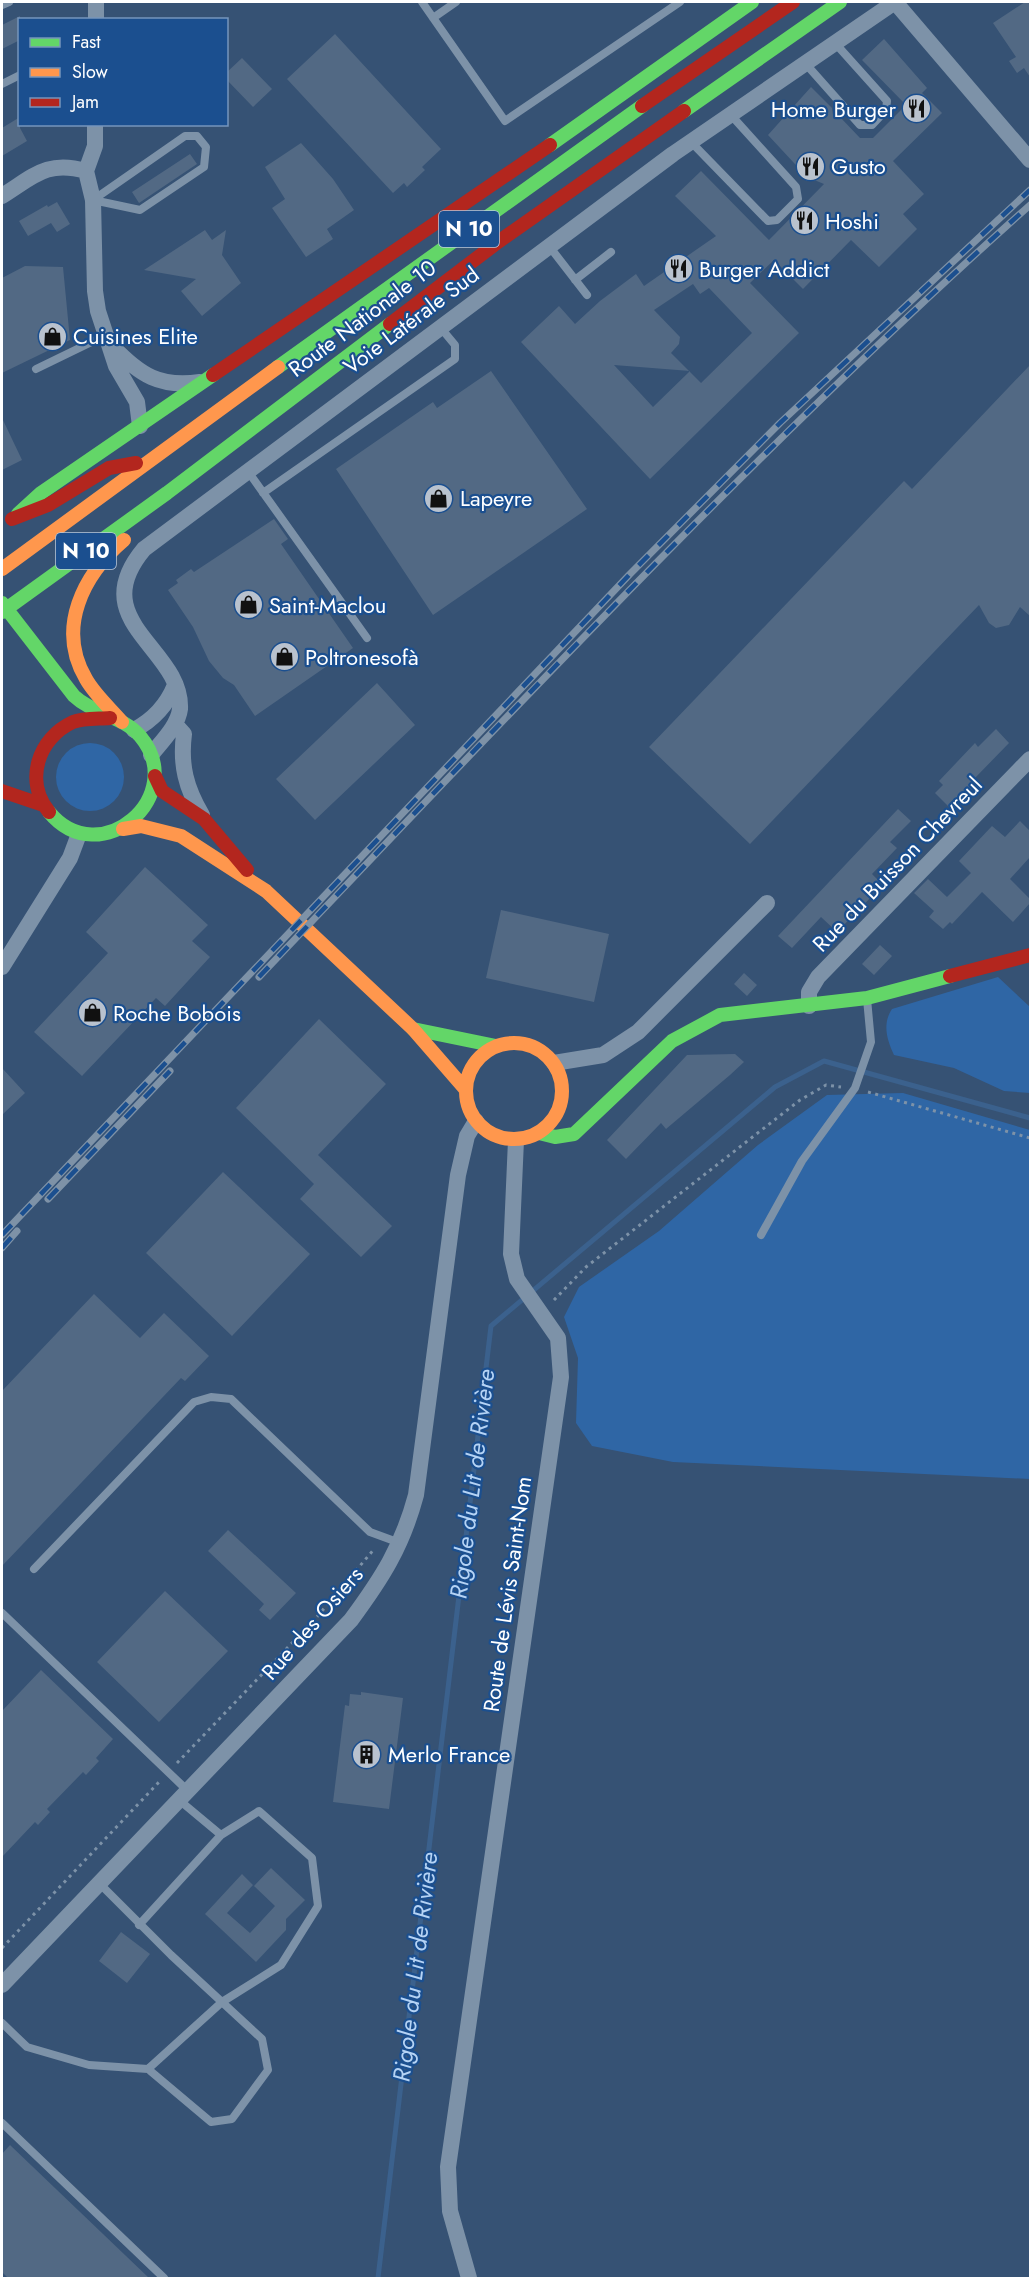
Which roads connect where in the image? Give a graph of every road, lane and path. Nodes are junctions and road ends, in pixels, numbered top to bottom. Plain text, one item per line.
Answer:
1 (9, 2) edge
2 (96, 2) edge
3 (422, 2) edge
4 (456, 2) edge
5 (680, 2) edge
6 (752, 2) edge
7 (793, 2) edge
8 (840, 2) edge
9 (895, 2) edge
10 (2, 5) edge
11 (96, 18) edge
12 (433, 18) junction
13 (836, 43) junction
14 (806, 63) junction
15 (18, 76) edge
16 (2, 84) edge
17 (730, 114) junction
18 (95, 126) edge
19 (690, 142) junction
20 (1027, 156) edge
21 (87, 171) junction
22 (2, 196) edge
23 (93, 200) junction
24 (549, 246) junction
25 (611, 252) dead end
26 (575, 280) junction
27 (586, 295) dead end
28 (440, 327) junction
29 (108, 339) junction
30 (36, 369) dead end
31 (204, 381) junction
32 (140, 426) junction
33 (148, 460) junction
34 (247, 470) junction
35 (167, 493) junction
36 (263, 493) junction
37 (7, 522) edge
38 (2, 569) edge
39 (3, 608) edge
40 (367, 638) dead end
41 (175, 685) junction
42 (122, 723) junction
43 (175, 724) junction
44 (151, 755) junction
45 (1030, 759) edge
46 (155, 776) junction
47 (2, 790) edge
48 (43, 806) junction
49 (204, 819) junction
50 (123, 829) junction
51 (79, 834) junction
52 (267, 891) junction
53 (767, 903) dead end
54 (1030, 955) edge
55 (2, 967) edge
56 (867, 998) junction
57 (809, 1006) junction
58 (413, 1029) junction
59 (496, 1046) junction
60 (554, 1063) junction
61 (856, 1085) junction
62 (466, 1090) junction
63 (572, 1107) junction
64 (600, 1112) junction
65 (476, 1121) junction
66 (539, 1133) junction
67 (1030, 1138) edge
68 (516, 1140) junction
69 (761, 1235) dead end
70 (543, 1312) junction
71 (399, 1547) junction
72 (34, 1569) dead end
73 (2, 1613) edge
74 (168, 1773) junction
75 (183, 1795) junction
76 (221, 1835) junction
77 (99, 1883) junction
78 (140, 1925) junction
79 (2, 1948) edge
80 (2, 1985) edge
81 (222, 2002) junction
82 (2, 2023) edge
83 (148, 2069) junction
84 (2, 2123) edge
85 (164, 2278) edge
86 (469, 2278) edge

1 - 10 lane
2 - 11 street
3 - 12 lane
4 - 12 lane
5 - 12 lane
6 - 31 street
7 - 33 street, N 10
8 - 35 street, Route Nationale 10 / N 10
9 - 13 street, Voie Latérale Sud
9 - 20 street
13 - 14 street, Voie Latérale Sud
13 - 14 lane
14 - 17 street, Voie Latérale Sud
15 - 16 lane
17 - 19 street, Voie Latérale Sud
17 - 19 lane
18 - 21 street
19 - 24 street, Voie Latérale Sud
21 - 22 street
21 - 23 street
23 - 23 lane
23 - 29 street
24 - 26 lane
24 - 28 street, Voie Latérale Sud
25 - 26 lane
26 - 27 lane
28 - 34 street, Voie Latérale Sud
28 - 36 lane
29 - 30 lane
29 - 31 street
29 - 32 street
31 - 32 street
32 - 37 street
33 - 37 street
33 - 38 street, N 10
34 - 36 lane
34 - 41 street, Voie Latérale Sud
35 - 39 street, Route Nationale 10 / N 10
35 - 42 street
36 - 40 lane
39 - 42 street
41 - 42 street
41 - 43 street, Voie Latérale Sud
42 - 44 street
42 - 48 street
43 - 44 street
43 - 49 street
44 - 46 street
45 - 57 street, Rue du Buisson Chevreul
46 - 49 street
46 - 50 street
47 - 48 street
48 - 51 street
49 - 52 street
50 - 51 street
50 - 52 street
51 - 55 street
52 - 58 street
53 - 60 street
54 - 56 street
56 - 57 street
56 - 61 lane
57 - 64 street
58 - 59 street
58 - 62 street
59 - 60 street
59 - 62 street
60 - 63 street
61 - 67 path
61 - 69 lane
61 - 70 path
62 - 65 street
63 - 64 street
63 - 66 street
64 - 66 street
65 - 68 street
65 - 71 street, Rue des Osiers
66 - 68 street
68 - 70 street, Route de Lévis Saint-Nom
70 - 86 street, Route de Lévis Saint-Nom
71 - 72 lane
71 - 74 path
71 - 75 street, Rue des Osiers
73 - 74 lane
74 - 75 lane
74 - 79 path
75 - 76 lane
75 - 77 street, Rue des Osiers
76 - 78 lane
76 - 81 lane
77 - 78 lane
77 - 80 street, Rue des Osiers
78 - 81 lane
81 - 83 lane
81 - 83 lane
82 - 83 lane
84 - 85 lane

